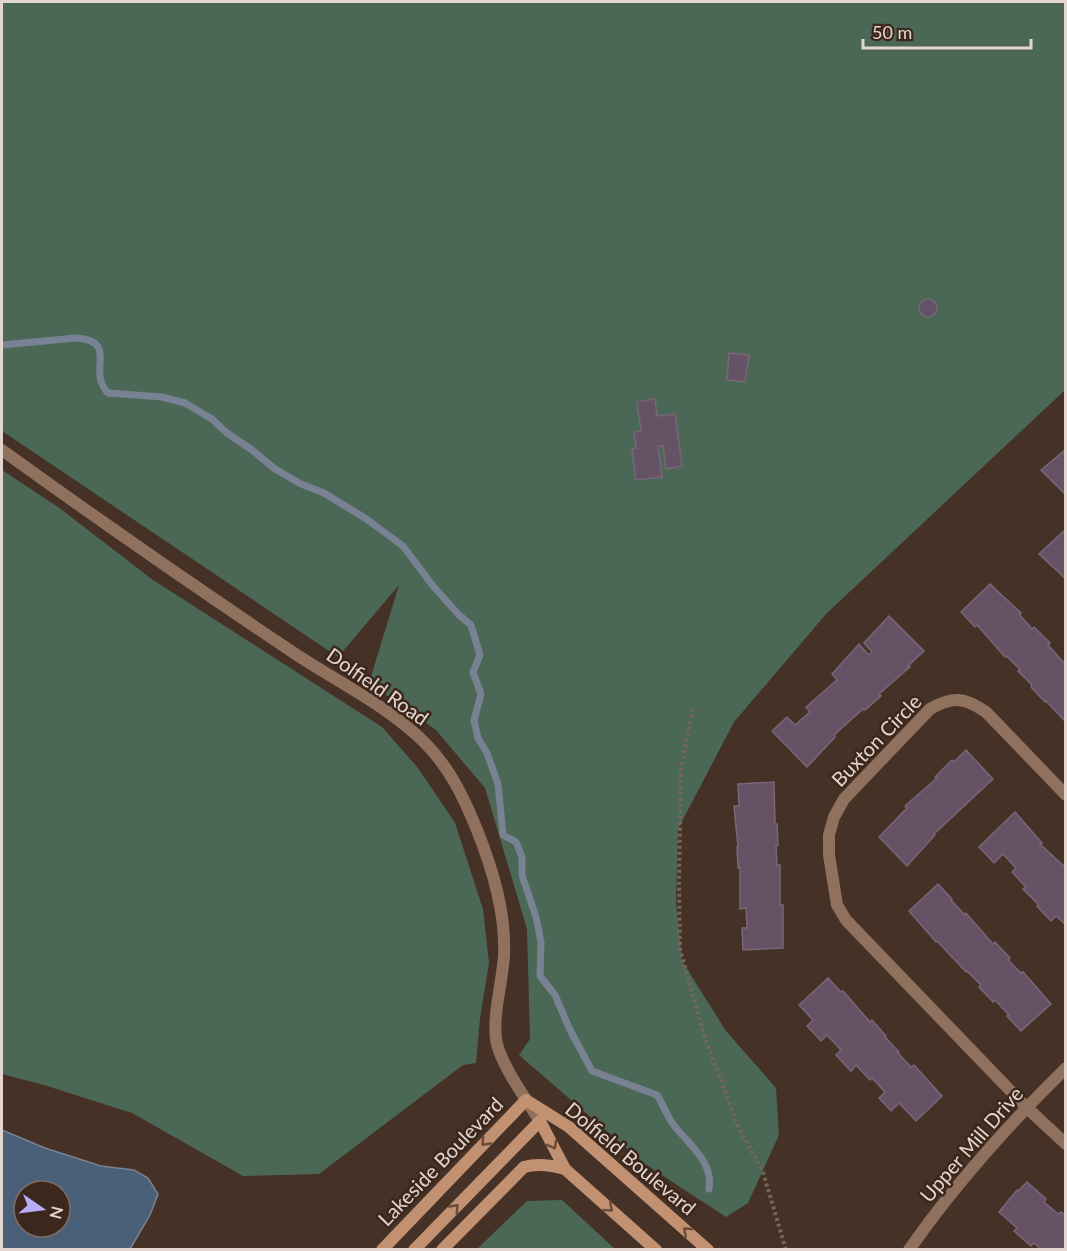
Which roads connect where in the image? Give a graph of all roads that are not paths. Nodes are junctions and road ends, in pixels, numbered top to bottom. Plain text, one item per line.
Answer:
1 (2, 450) edge
2 (1065, 795) edge
3 (1065, 1068) edge
4 (526, 1100) junction
5 (1026, 1107) junction
6 (540, 1120) junction
7 (1065, 1144) edge
8 (565, 1169) junction
9 (382, 1250) edge
10 (414, 1250) edge
11 (442, 1250) edge
12 (656, 1250) edge
13 (708, 1250) edge
14 (909, 1250) edge

1 - 4 street, Dolfield Road
2 - 5 street, Buxton Circle
3 - 5 street, Upper Mill Drive
4 - 6 street, Dolfield Road
4 -> 9 main road, Lakeside Boulevard
13 -> 4 main road, Dolfield Boulevard
5 - 7 street
5 - 14 street, Upper Mill Drive
6 -> 8 main road, Dolfield Boulevard
10 -> 6 main road
8 - 11 main road
8 -> 12 main road, Dolfield Boulevard

